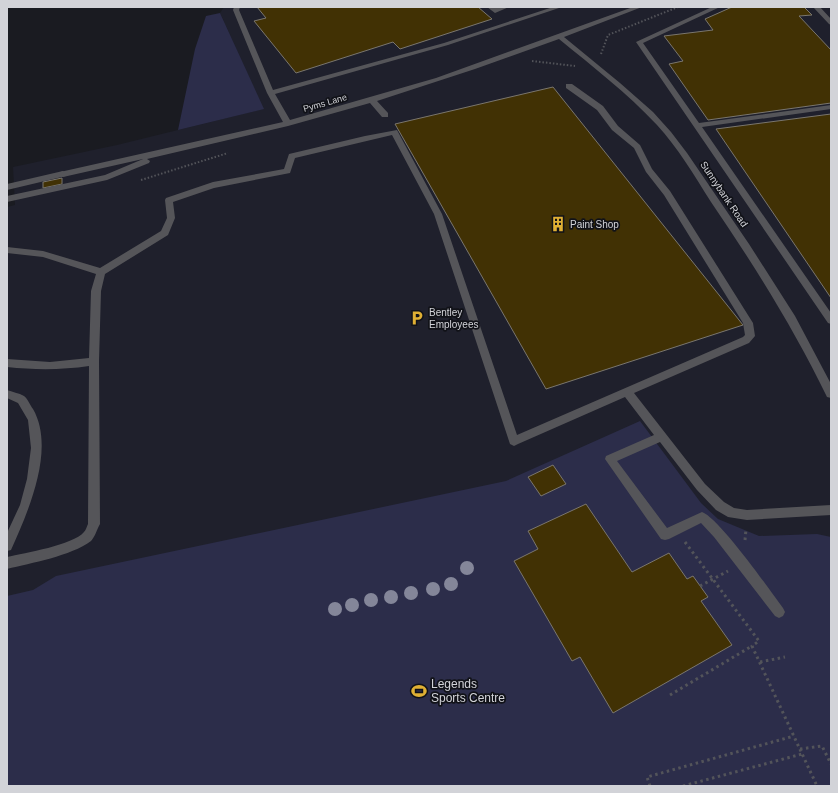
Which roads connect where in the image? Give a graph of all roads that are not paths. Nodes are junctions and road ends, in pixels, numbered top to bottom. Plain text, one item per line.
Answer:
1 (237, 7) edge
2 (490, 7) edge
3 (506, 7) edge
4 (639, 7) edge
5 (717, 7) edge
6 (816, 7) edge
7 (556, 8) edge
8 (627, 9) edge
9 (831, 23) edge
10 (560, 37) junction
11 (569, 86) dead end
12 (271, 93) junction
13 (372, 100) junction
14 (831, 107) edge
15 (385, 115) dead end
16 (288, 124) junction
17 (698, 125) junction
18 (170, 151) junction
19 (7, 187) edge
20 (7, 199) edge
21 (7, 250) edge
22 (101, 272) junction
23 (831, 320) edge
24 (94, 361) junction
25 (7, 363) edge
26 (627, 392) junction
27 (7, 394) edge
28 (831, 394) edge
29 (662, 436) junction
30 (831, 510) edge
31 (7, 546) edge
32 (7, 563) edge
33 (779, 612) dead end

1 - 12 street
2 - 3 street
4 - 8 street, Pyms Lane
5 - 17 street
6 - 9 street
7 - 12 street
8 - 10 street, Pyms Lane
10 - 13 street, Pyms Lane
10 - 28 street, Sunnybank Road
11 - 26 street
12 - 16 street
13 - 15 street
13 - 16 street, Pyms Lane
14 - 17 street
16 - 18 street, Pyms Lane
17 - 23 street
18 - 19 street, Pyms Lane
18 - 20 street
21 - 22 street
22 - 24 street
22 - 26 street
24 - 25 street
24 - 32 street
26 - 29 street
27 - 31 street
29 - 30 street
29 - 33 street

